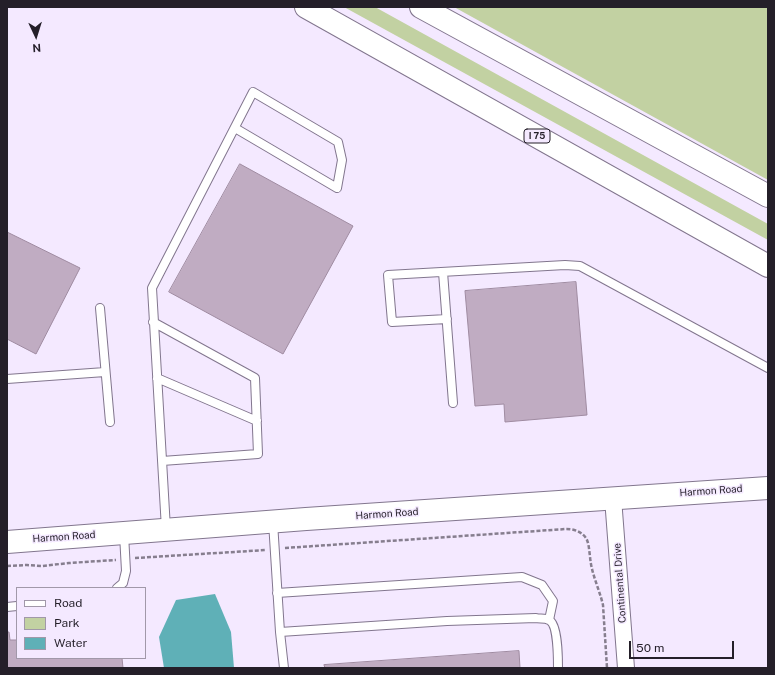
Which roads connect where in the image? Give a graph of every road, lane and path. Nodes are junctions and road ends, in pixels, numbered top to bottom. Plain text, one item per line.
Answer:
1 (306, 7) edge
2 (421, 7) edge
3 (235, 128) junction
4 (768, 196) edge
5 (768, 266) edge
6 (443, 272) junction
7 (100, 308) dead end
8 (447, 319) junction
9 (153, 322) junction
10 (768, 368) edge
11 (105, 372) junction
12 (157, 378) junction
13 (7, 379) edge
14 (453, 403) dead end
15 (256, 421) junction
16 (110, 422) dead end
17 (162, 461) junction
18 (768, 488) edge
19 (613, 498) junction
20 (272, 522) junction
21 (166, 530) junction
22 (124, 533) junction
23 (7, 542) edge
24 (274, 549) junction
25 (126, 559) junction
26 (7, 566) edge
27 (118, 587) edge
28 (278, 593) junction
29 (549, 620) junction
30 (280, 632) junction
31 (284, 668) edge
32 (558, 668) edge
33 (607, 668) edge
34 (626, 668) edge

1 - 5 main road, I 75
2 - 4 main road
3 - 3 lane
3 - 9 lane
6 - 8 lane
6 - 8 lane
6 - 10 lane
7 - 11 lane
8 - 14 lane
9 - 12 lane
9 - 15 lane
11 - 13 lane
11 - 16 lane
12 - 15 lane
12 - 17 lane
15 - 17 lane
17 - 21 lane
18 - 19 main road, Harmon Road
19 - 20 main road, Harmon Road
19 - 34 street, Continental Drive
20 - 21 main road, Harmon Road
20 - 24 lane
21 - 22 main road, Harmon Road
22 - 23 main road, Harmon Road
22 - 25 lane
24 - 25 path
24 - 28 lane
24 - 33 path
25 - 26 path
25 - 27 lane
28 - 29 lane
28 - 30 lane
29 - 30 lane
29 - 32 lane
30 - 31 lane

